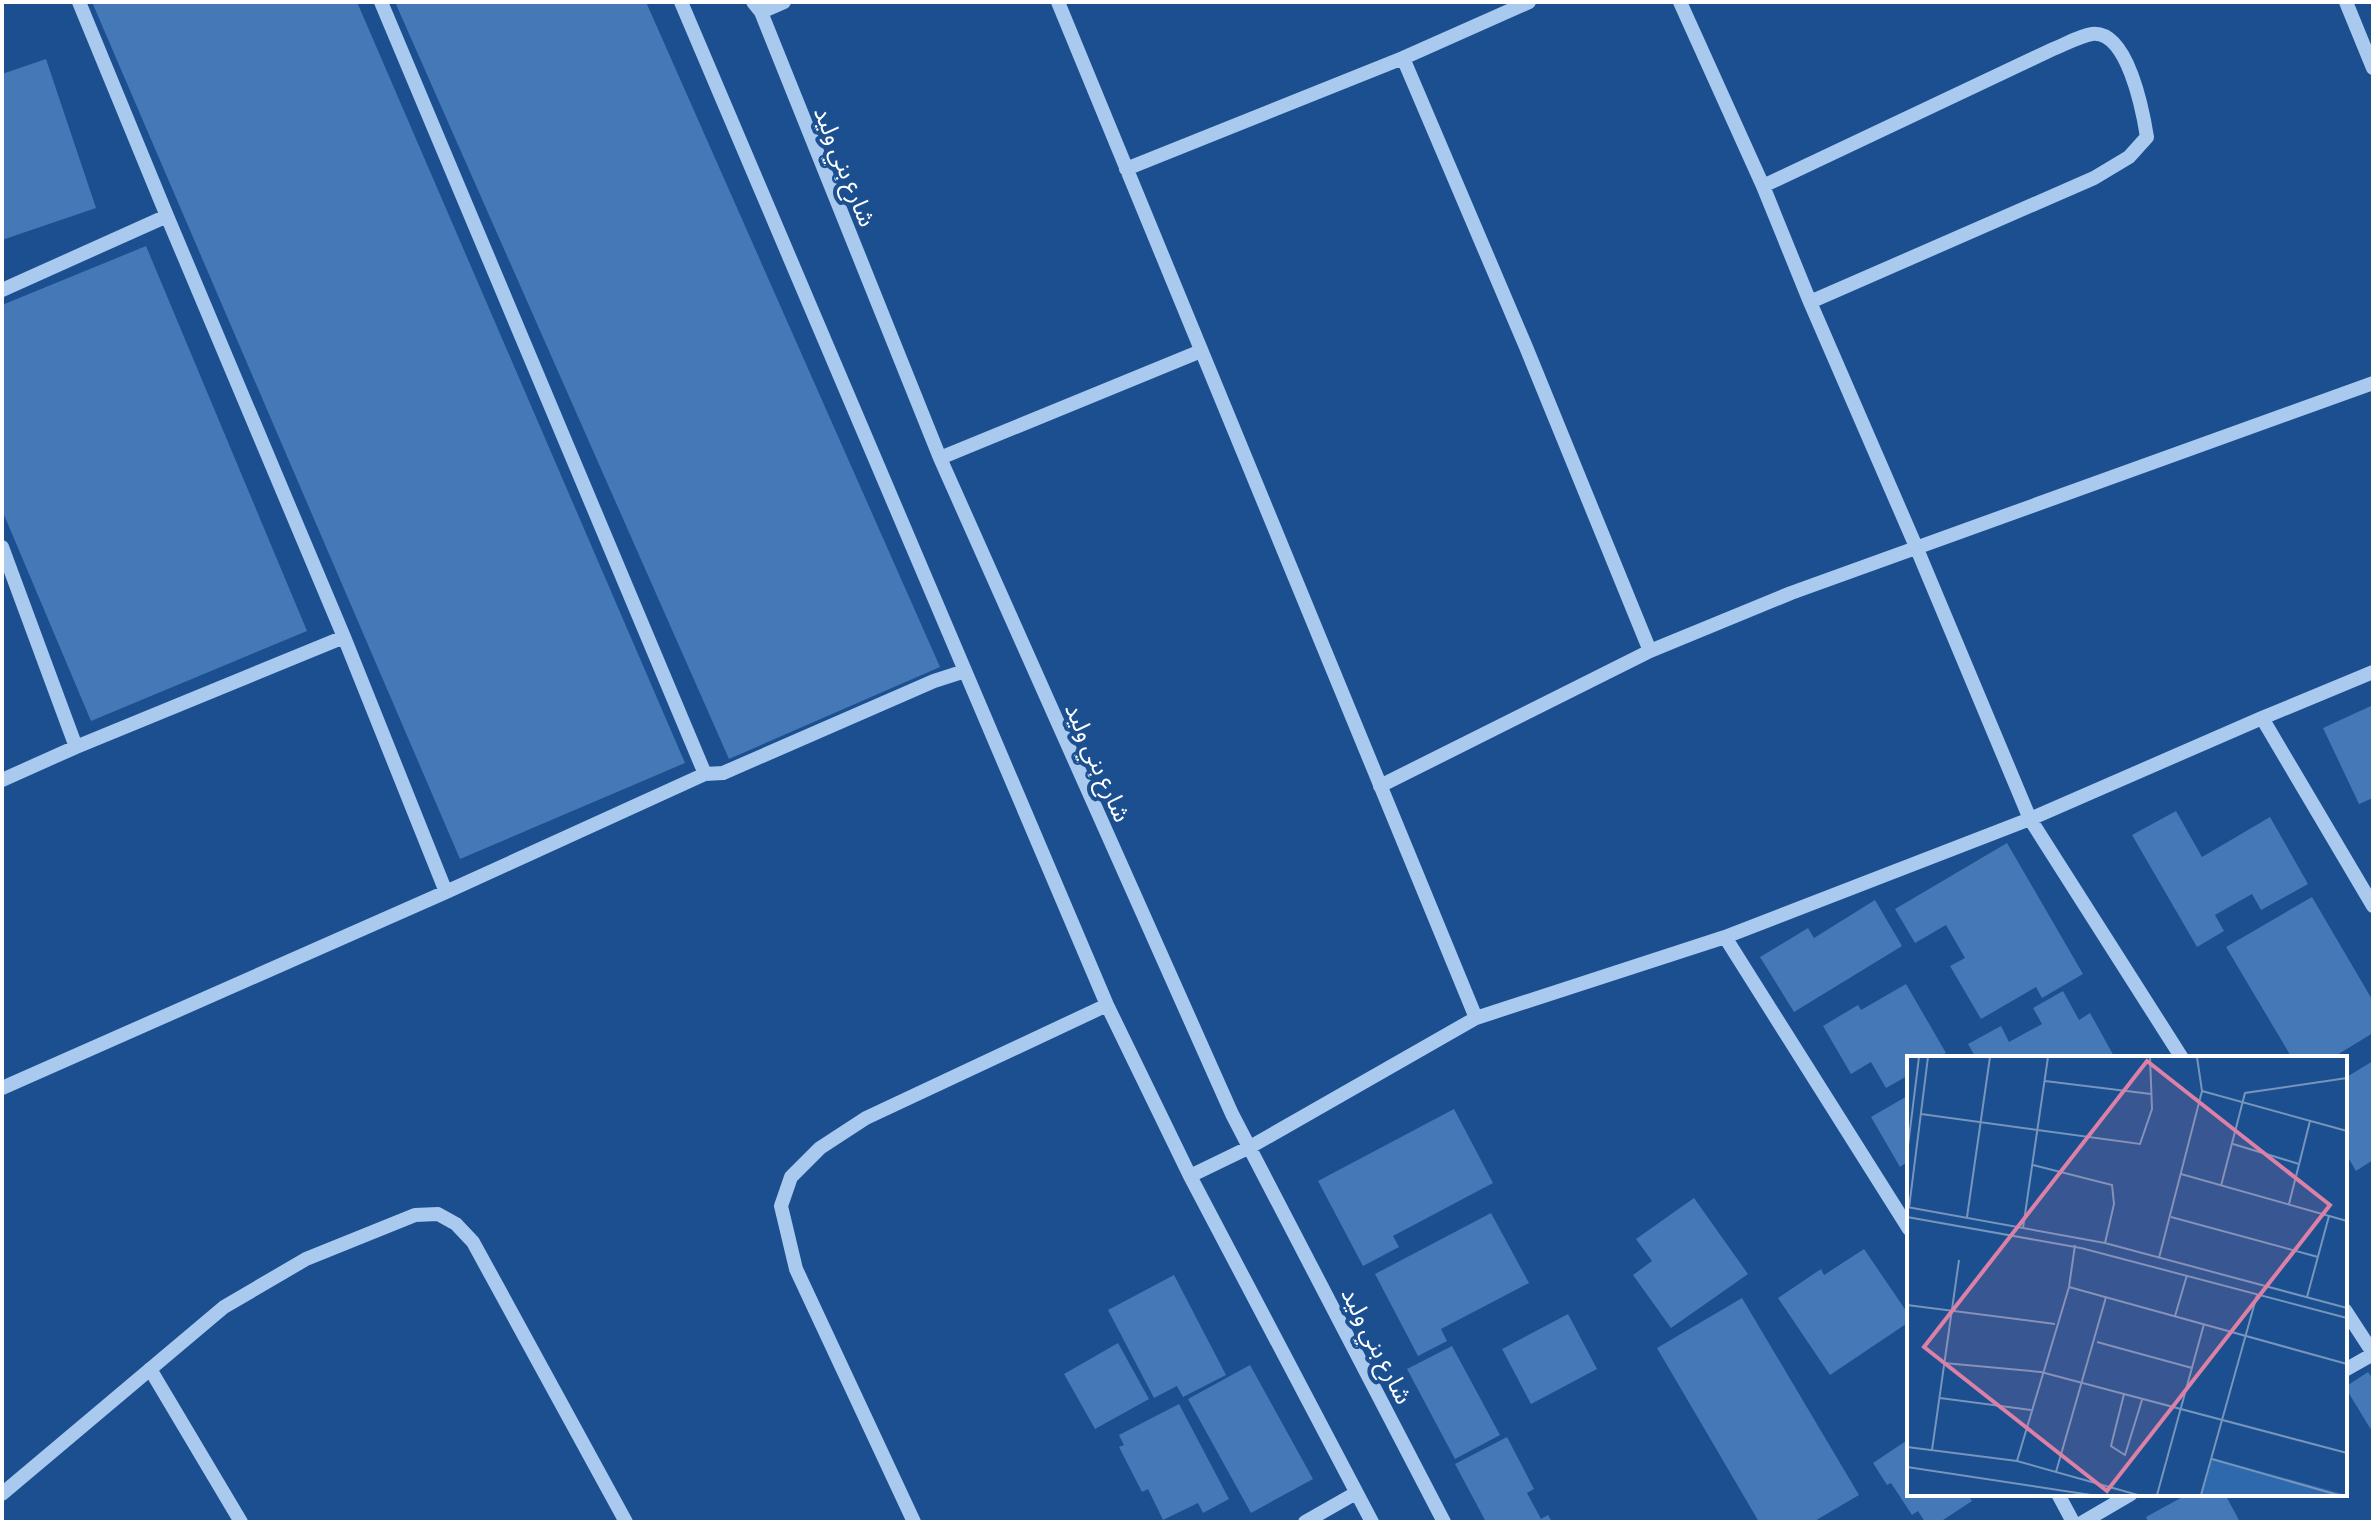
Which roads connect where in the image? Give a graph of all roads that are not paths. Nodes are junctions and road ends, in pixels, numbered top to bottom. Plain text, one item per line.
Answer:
1 (79, 2) edge
2 (381, 2) edge
3 (681, 2) edge
4 (784, 2) edge
5 (1058, 2) edge
6 (1529, 2) edge
7 (1680, 2) edge
8 (2346, 2) edge
9 (757, 7) edge
10 (1403, 58) junction
11 (2373, 68) edge
12 (1126, 169) junction
13 (1763, 186) junction
14 (167, 216) junction
15 (2, 290) edge
16 (1810, 302) junction
17 (1201, 351) junction
18 (2373, 383) edge
19 (940, 458) junction
20 (2, 547) edge
21 (1917, 549) junction
22 (344, 637) junction
23 (1650, 651) junction
24 (965, 671) junction
25 (2373, 672) edge
26 (2262, 718) junction
27 (76, 747) junction
28 (705, 774) junction
29 (2, 780) edge
30 (1380, 786) junction
31 (2030, 819) junction
32 (446, 892) junction
33 (2373, 906) edge
34 (1725, 937) junction
35 (1107, 1005) junction
36 (1476, 1018) junction
37 (2181, 1056) edge
38 (2, 1088) edge
39 (1250, 1147) junction
40 (1190, 1176) junction
41 (1907, 1226) edge
42 (2347, 1313) edge
43 (2373, 1353) edge
44 (150, 1369) junction
45 (2347, 1369) edge
46 (1356, 1493) junction
47 (2, 1494) edge
48 (2059, 1496) edge
49 (2128, 1496) edge
50 (241, 1522) edge
51 (626, 1522) edge
52 (914, 1522) edge
53 (1305, 1522) edge
54 (1372, 1522) edge
55 (1444, 1522) edge
56 (2073, 1522) edge
57 (2083, 1522) edge

1 - 14 street
2 - 28 street
3 - 24 street
4 - 9 street
5 - 12 street
6 - 10 street
7 - 13 street
8 - 11 street
9 - 19 street, شارع بني وليد
10 - 12 street
10 - 23 street
12 - 17 street
13 - 16 street
13 - 16 street
14 - 15 street
14 - 22 street
16 - 21 street
17 - 19 street
17 - 30 street
18 - 21 street
19 - 39 street, شارع بني وليد
20 - 27 street
21 - 23 street
21 - 31 street
22 - 27 street
22 - 32 street
23 - 30 street
24 - 28 street
24 - 35 street
25 - 26 street
26 - 31 street
26 - 33 street
27 - 29 street
28 - 32 street
30 - 36 street
31 - 34 street
31 - 37 street
32 - 38 street
34 - 36 street
34 - 41 street
35 - 40 street
35 - 52 street
36 - 39 street
39 - 40 street
39 - 55 street, شارع بني وليد
40 - 46 street
42 - 43 street
43 - 45 street
44 - 47 street
44 - 50 street
44 - 51 street
46 - 53 street
46 - 54 street
48 - 56 street
49 - 57 street

